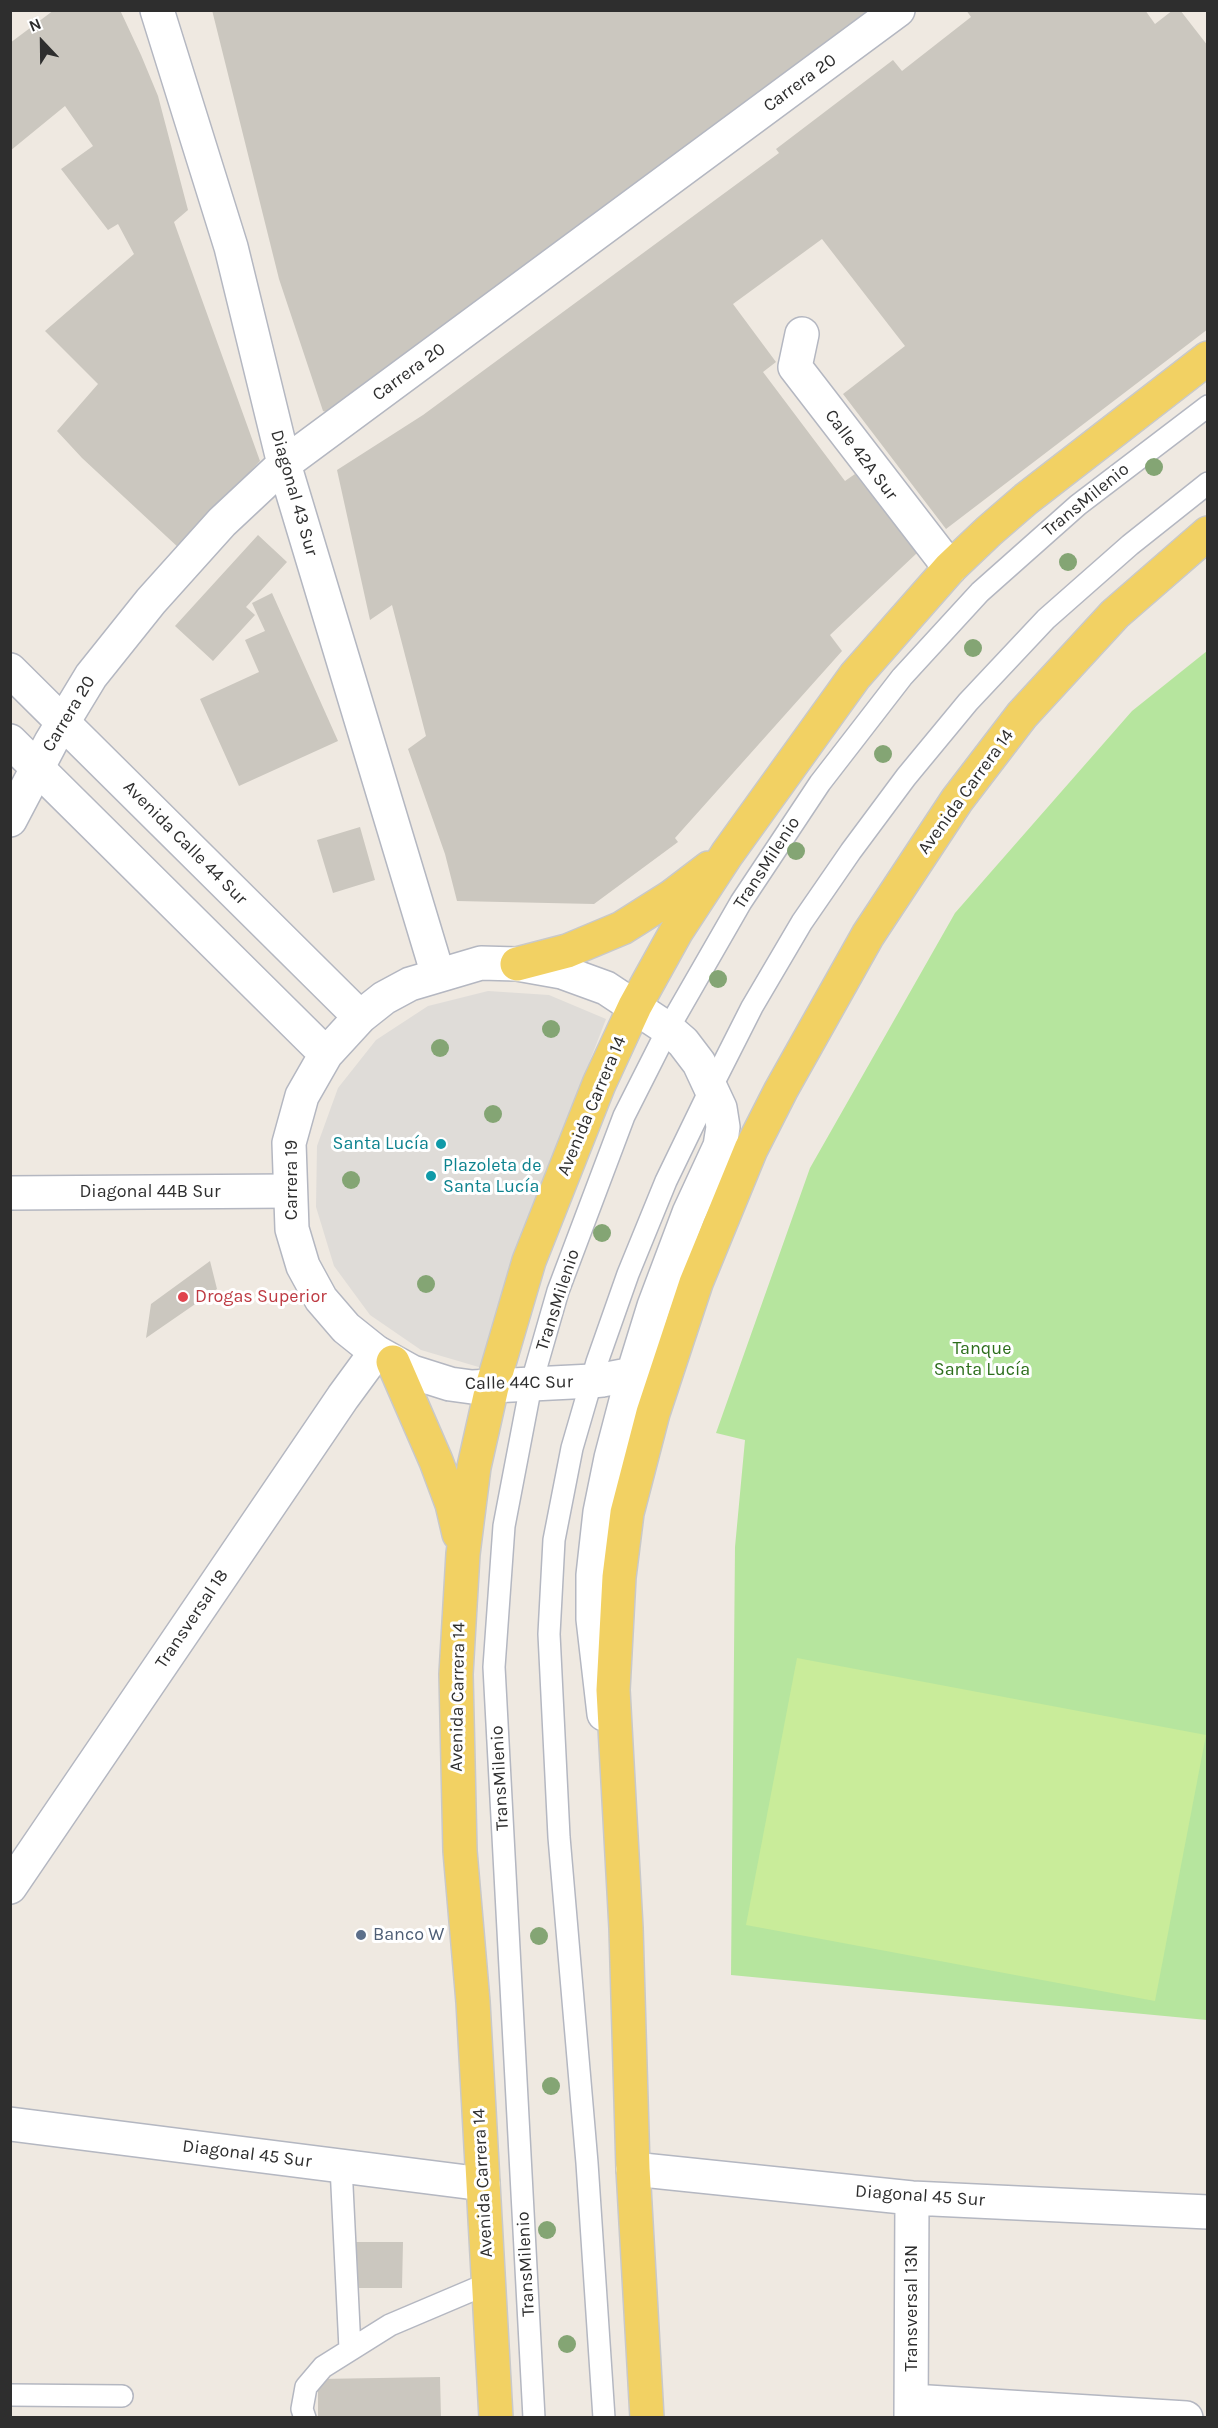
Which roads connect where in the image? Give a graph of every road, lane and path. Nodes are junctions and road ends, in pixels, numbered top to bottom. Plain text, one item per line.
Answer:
1 (157, 10) edge
2 (898, 10) edge
3 (802, 334) dead end
4 (1208, 358) edge
5 (1208, 405) edge
6 (284, 464) junction
7 (1208, 483) edge
8 (1208, 533) edge
9 (950, 568) junction
10 (10, 670) edge
11 (63, 722) junction
12 (10, 741) edge
13 (37, 768) junction
14 (10, 820) edge
15 (727, 854) junction
16 (517, 964) junction
17 (438, 975) junction
18 (635, 1006) junction
19 (360, 1017) junction
20 (668, 1029) junction
21 (326, 1054) junction
22 (712, 1086) junction
23 (289, 1191) junction
24 (10, 1193) edge
25 (385, 1357) junction
26 (668, 1366) junction
27 (633, 1374) junction
28 (592, 1381) junction
29 (531, 1385) junction
30 (492, 1386) junction
31 (463, 1554) junction
32 (618, 1786) junction
33 (10, 1887) edge
34 (10, 2124) edge
35 (341, 2166) junction
36 (633, 2169) junction
37 (483, 2184) junction
38 (912, 2198) junction
39 (1208, 2212) edge
40 (489, 2283) junction
41 (350, 2349) junction
42 (10, 2395) edge
43 (122, 2396) dead end
44 (911, 2409) edge
45 (305, 2418) edge
46 (496, 2418) edge
47 (534, 2418) edge
48 (604, 2418) edge
49 (647, 2418) edge
50 (1186, 2418) edge

1 - 6 street, Diagonal 43 Sur
2 - 6 street, Carrera 20
3 - 9 street, Calle 42A Sur
4 - 9 main road, Avenida Carrera 14
5 - 20 lane, TransMilenio
6 - 11 street, Carrera 20
6 - 17 street, Diagonal 43 Sur
7 - 22 lane
8 - 26 main road, Avenida Carrera 14
9 - 15 main road, Avenida Carrera 14
10 - 11 street, Avenida Calle 44 Sur
11 - 13 street, Carrera 20
11 - 19 street, Avenida Calle 44 Sur
12 - 13 street
13 - 14 street, Carrera 20
13 - 21 street
15 - 16 main road
15 - 18 main road, Avenida Carrera 14
16 - 17 street, Carrera 19
16 - 18 street, Carrera 19
17 - 19 street, Carrera 19
18 - 20 street, Avenida Carrera 14
18 - 30 main road, Avenida Carrera 14
19 - 21 street, Carrera 19
20 - 22 street, Avenida Carrera 14
20 - 29 lane, TransMilenio
21 - 23 street, Carrera 19
22 - 27 street, Avenida Carrera 14
22 - 28 lane
23 - 24 street, Diagonal 44B Sur
23 - 25 street, Carrera 19
25 - 30 street, Calle 44C Sur
25 - 31 main road
25 - 33 street, Transversal 18
26 - 27 street, Calle 44C Sur
26 - 32 main road, Avenida Carrera 14
27 - 28 street, Calle 44C Sur
27 - 32 street, Avenida Carrera 14
28 - 29 street, Calle 44C Sur
28 - 48 lane
29 - 30 street, Calle 44C Sur
29 - 47 lane, TransMilenio
30 - 31 main road, Avenida Carrera 14
31 - 37 main road, Avenida Carrera 14
32 - 36 main road, Avenida Carrera 14
34 - 35 street, Diagonal 45 Sur
35 - 37 street, Diagonal 45 Sur
35 - 41 lane
36 - 38 street, Diagonal 45 Sur
36 - 49 main road, Avenida Carrera 14
37 - 40 main road, Avenida Carrera 14
38 - 39 street, Diagonal 45 Sur
38 - 44 street, Transversal 13N
40 - 41 lane
40 - 46 main road, Avenida Carrera 14
41 - 45 lane
42 - 43 lane
44 - 50 street

